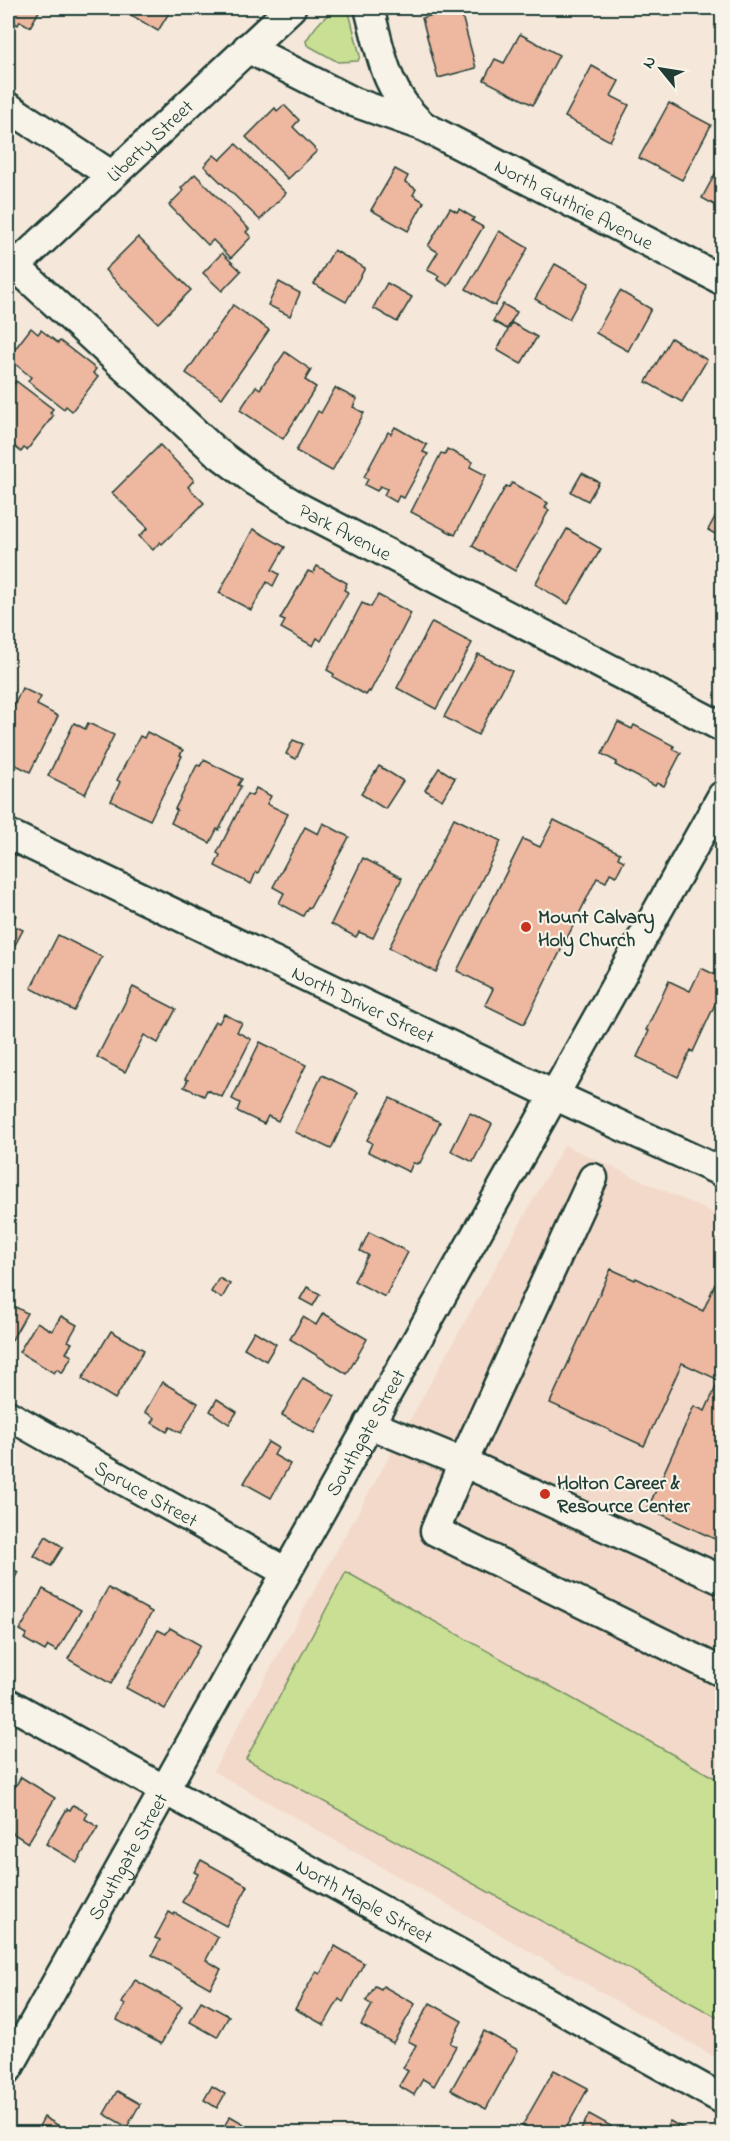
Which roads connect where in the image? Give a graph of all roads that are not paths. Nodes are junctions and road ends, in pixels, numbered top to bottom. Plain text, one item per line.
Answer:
1 (291, 8) edge
2 (369, 8) edge
3 (247, 48) junction
4 (8, 107) edge
5 (425, 127) junction
6 (111, 175) junction
7 (11, 270) edge
8 (723, 280) edge
9 (723, 727) edge
10 (723, 796) edge
11 (8, 834) edge
12 (554, 1095) junction
13 (723, 1172) edge
14 (593, 1178) dead end
15 (8, 1415) edge
16 (369, 1424) junction
17 (463, 1462) junction
18 (286, 1572) junction
19 (723, 1580) edge
20 (723, 1672) edge
21 (8, 1703) edge
22 (164, 1789) junction
23 (8, 2069) edge
24 (723, 2099) edge

1 - 3 street, Liberty Street
2 - 5 street, North Guthrie Avenue
3 - 5 street, North Guthrie Avenue
3 - 6 street, Liberty Street
4 - 6 street
5 - 8 street, North Guthrie Avenue
6 - 7 street, Liberty Street
7 - 9 street, Park Avenue
10 - 12 street, Southgate Street
11 - 12 street, North Driver Street
12 - 13 street, North Driver Street
12 - 16 street, Southgate Street
14 - 17 street
15 - 18 street, Spruce Street
16 - 17 street
16 - 18 street, Southgate Street
17 - 19 street
17 - 20 street
18 - 22 street, Southgate Street
21 - 22 street, North Maple Street
22 - 23 street, Southgate Street
22 - 24 street, North Maple Street

